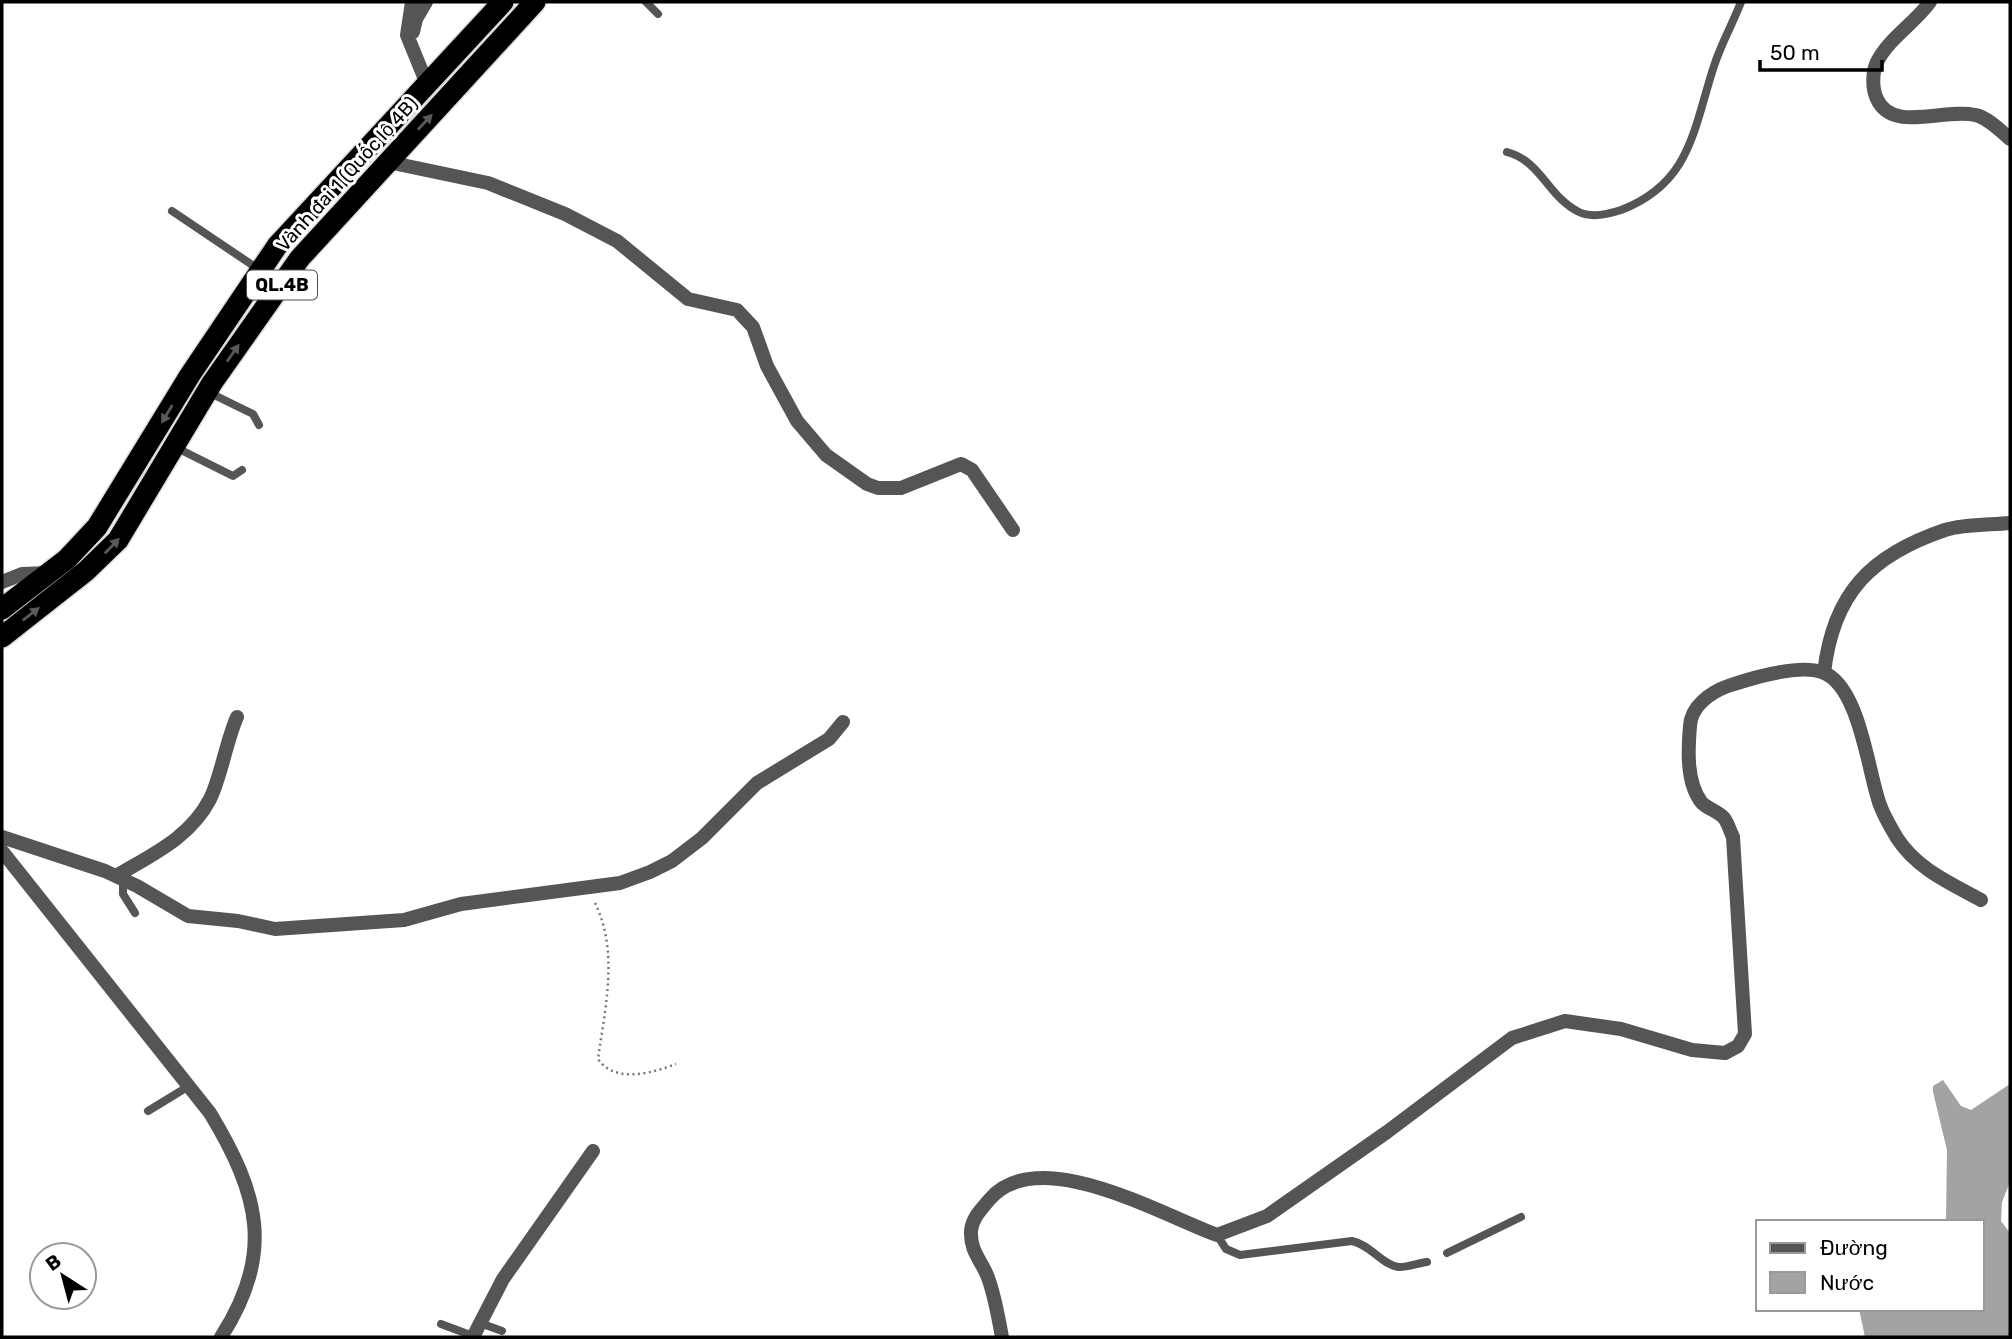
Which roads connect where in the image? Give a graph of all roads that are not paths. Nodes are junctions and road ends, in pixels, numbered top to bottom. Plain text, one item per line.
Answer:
1 (411, 2) edge
2 (426, 2) edge
3 (503, 2) edge
4 (535, 2) edge
5 (646, 2) edge
6 (1741, 2) edge
7 (1930, 2) edge
8 (658, 14) dead end
9 (430, 81) junction
10 (2010, 139) edge
11 (1507, 152) dead end
12 (388, 162) junction
13 (172, 211) dead end
14 (261, 271) junction
15 (281, 285) junction
16 (207, 391) junction
17 (259, 425) dead end
18 (175, 446) junction
19 (242, 470) dead end
20 (2010, 523) edge
21 (1013, 530) dead end
22 (48, 573) junction
23 (2, 583) edge
24 (2, 609) edge
25 (2, 637) edge
26 (1824, 673) junction
27 (237, 717) dead end
28 (843, 722) dead end
29 (2, 837) edge
30 (2, 851) edge
31 (120, 878) junction
32 (1981, 900) dead end
33 (135, 913) dead end
34 (188, 1086) junction
35 (148, 1111) dead end
36 (593, 1151) dead end
37 (1521, 1217) dead end
38 (1217, 1235) junction
39 (1447, 1253) dead end
40 (1427, 1262) dead end
41 (480, 1323) junction
42 (441, 1324) dead end
43 (502, 1331) dead end
44 (220, 1337) edge
45 (473, 1337) edge
46 (1002, 1337) edge

1 - 9 street
2 - 9 street
3 - 9 highway, Vành đai 1 (Quốc lộ 4B) / QL.4B
12 -> 4 highway, Vành đai 1 (Quốc lộ 4B) / QL.4B
5 - 8 lane
6 - 11 lane
7 - 10 street
9 - 14 highway, Vành đai 1 (Quốc lộ 4B) / QL.4B
12 - 15 highway, Vành đai 1 (Quốc lộ 4B) / QL.4B
12 - 21 street
13 - 14 lane
14 - 15 lane
14 -> 22 highway, Vành đai 1 (Quốc lộ 4B) / QL.4B
16 -> 15 highway, Vành đai 1 (Quốc lộ 4B) / QL.4B
16 - 17 lane
16 - 18 highway, Vành đai 1 (Quốc lộ 4B) / QL.4B
18 - 19 lane
25 -> 18 highway, Vành đai 1 (Quốc lộ 4B) / QL.4B
20 - 26 street
22 - 23 street
22 - 24 highway, QL.4B
26 - 32 street
26 - 38 street
27 - 31 street
28 - 31 street
29 - 31 street
30 - 34 street
31 - 33 lane
34 - 35 lane
34 - 44 street
36 - 41 street
37 - 39 lane
38 - 40 lane
38 - 46 street
41 - 43 lane
41 - 45 street
42 - 45 lane

